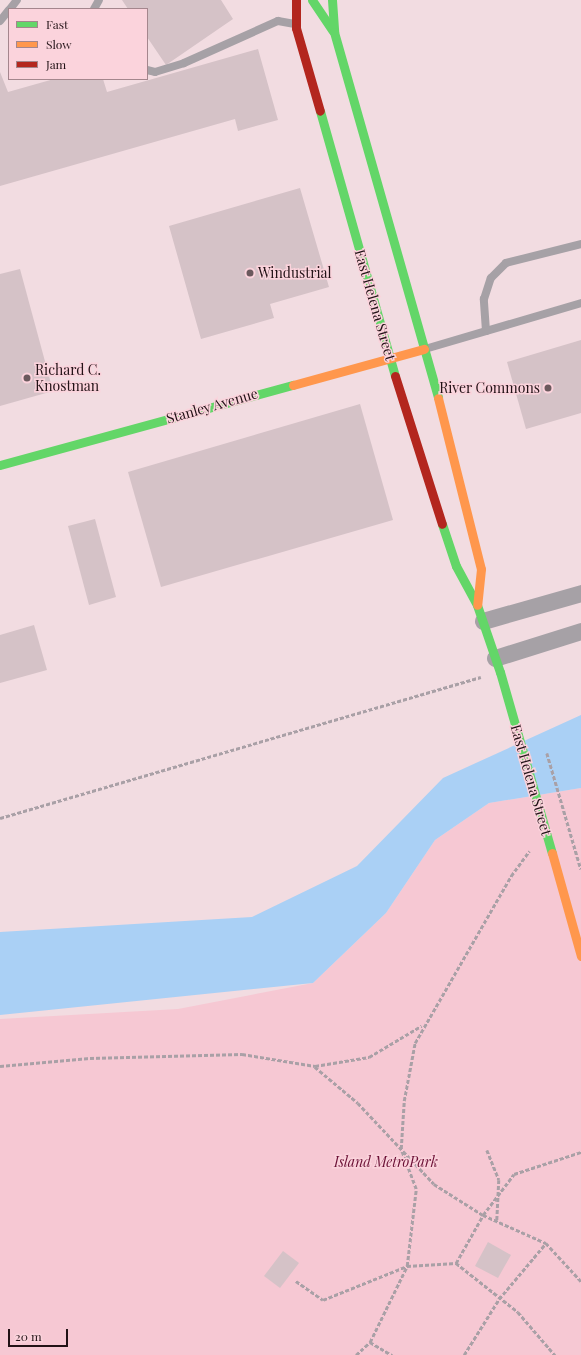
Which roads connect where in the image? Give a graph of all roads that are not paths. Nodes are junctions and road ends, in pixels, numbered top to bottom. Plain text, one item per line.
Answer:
1 (17, 0) edge
2 (296, 0) edge
3 (312, 0) edge
4 (332, 0) edge
5 (284, 6) dead end
6 (11, 8) edge
7 (8, 11) edge
8 (0, 21) edge
9 (295, 24) junction
10 (334, 32) junction
11 (148, 70) edge
12 (581, 244) edge
13 (581, 303) edge
14 (486, 331) junction
15 (424, 349) junction
16 (390, 358) junction
17 (0, 465) edge
18 (581, 593) edge
19 (477, 605) junction
20 (483, 621) junction
21 (581, 631) edge
22 (497, 665) junction
23 (581, 956) edge

1 - 6 lane
2 - 9 street, East Helena Street
3 - 10 street
4 - 10 street, East Helena Street
5 - 9 street
7 - 8 lane
9 - 11 lane
9 - 16 street, East Helena Street
10 - 15 street, East Helena Street
12 - 14 lane
13 - 14 lane
14 - 15 lane
15 - 16 street, Stanley Avenue
15 - 19 street, East Helena Street
16 - 17 street, Stanley Avenue
16 - 19 street, East Helena Street
18 - 20 street
19 - 20 street, East Helena Street
20 - 22 street, East Helena Street
21 - 22 street
22 - 23 street, East Helena Street

